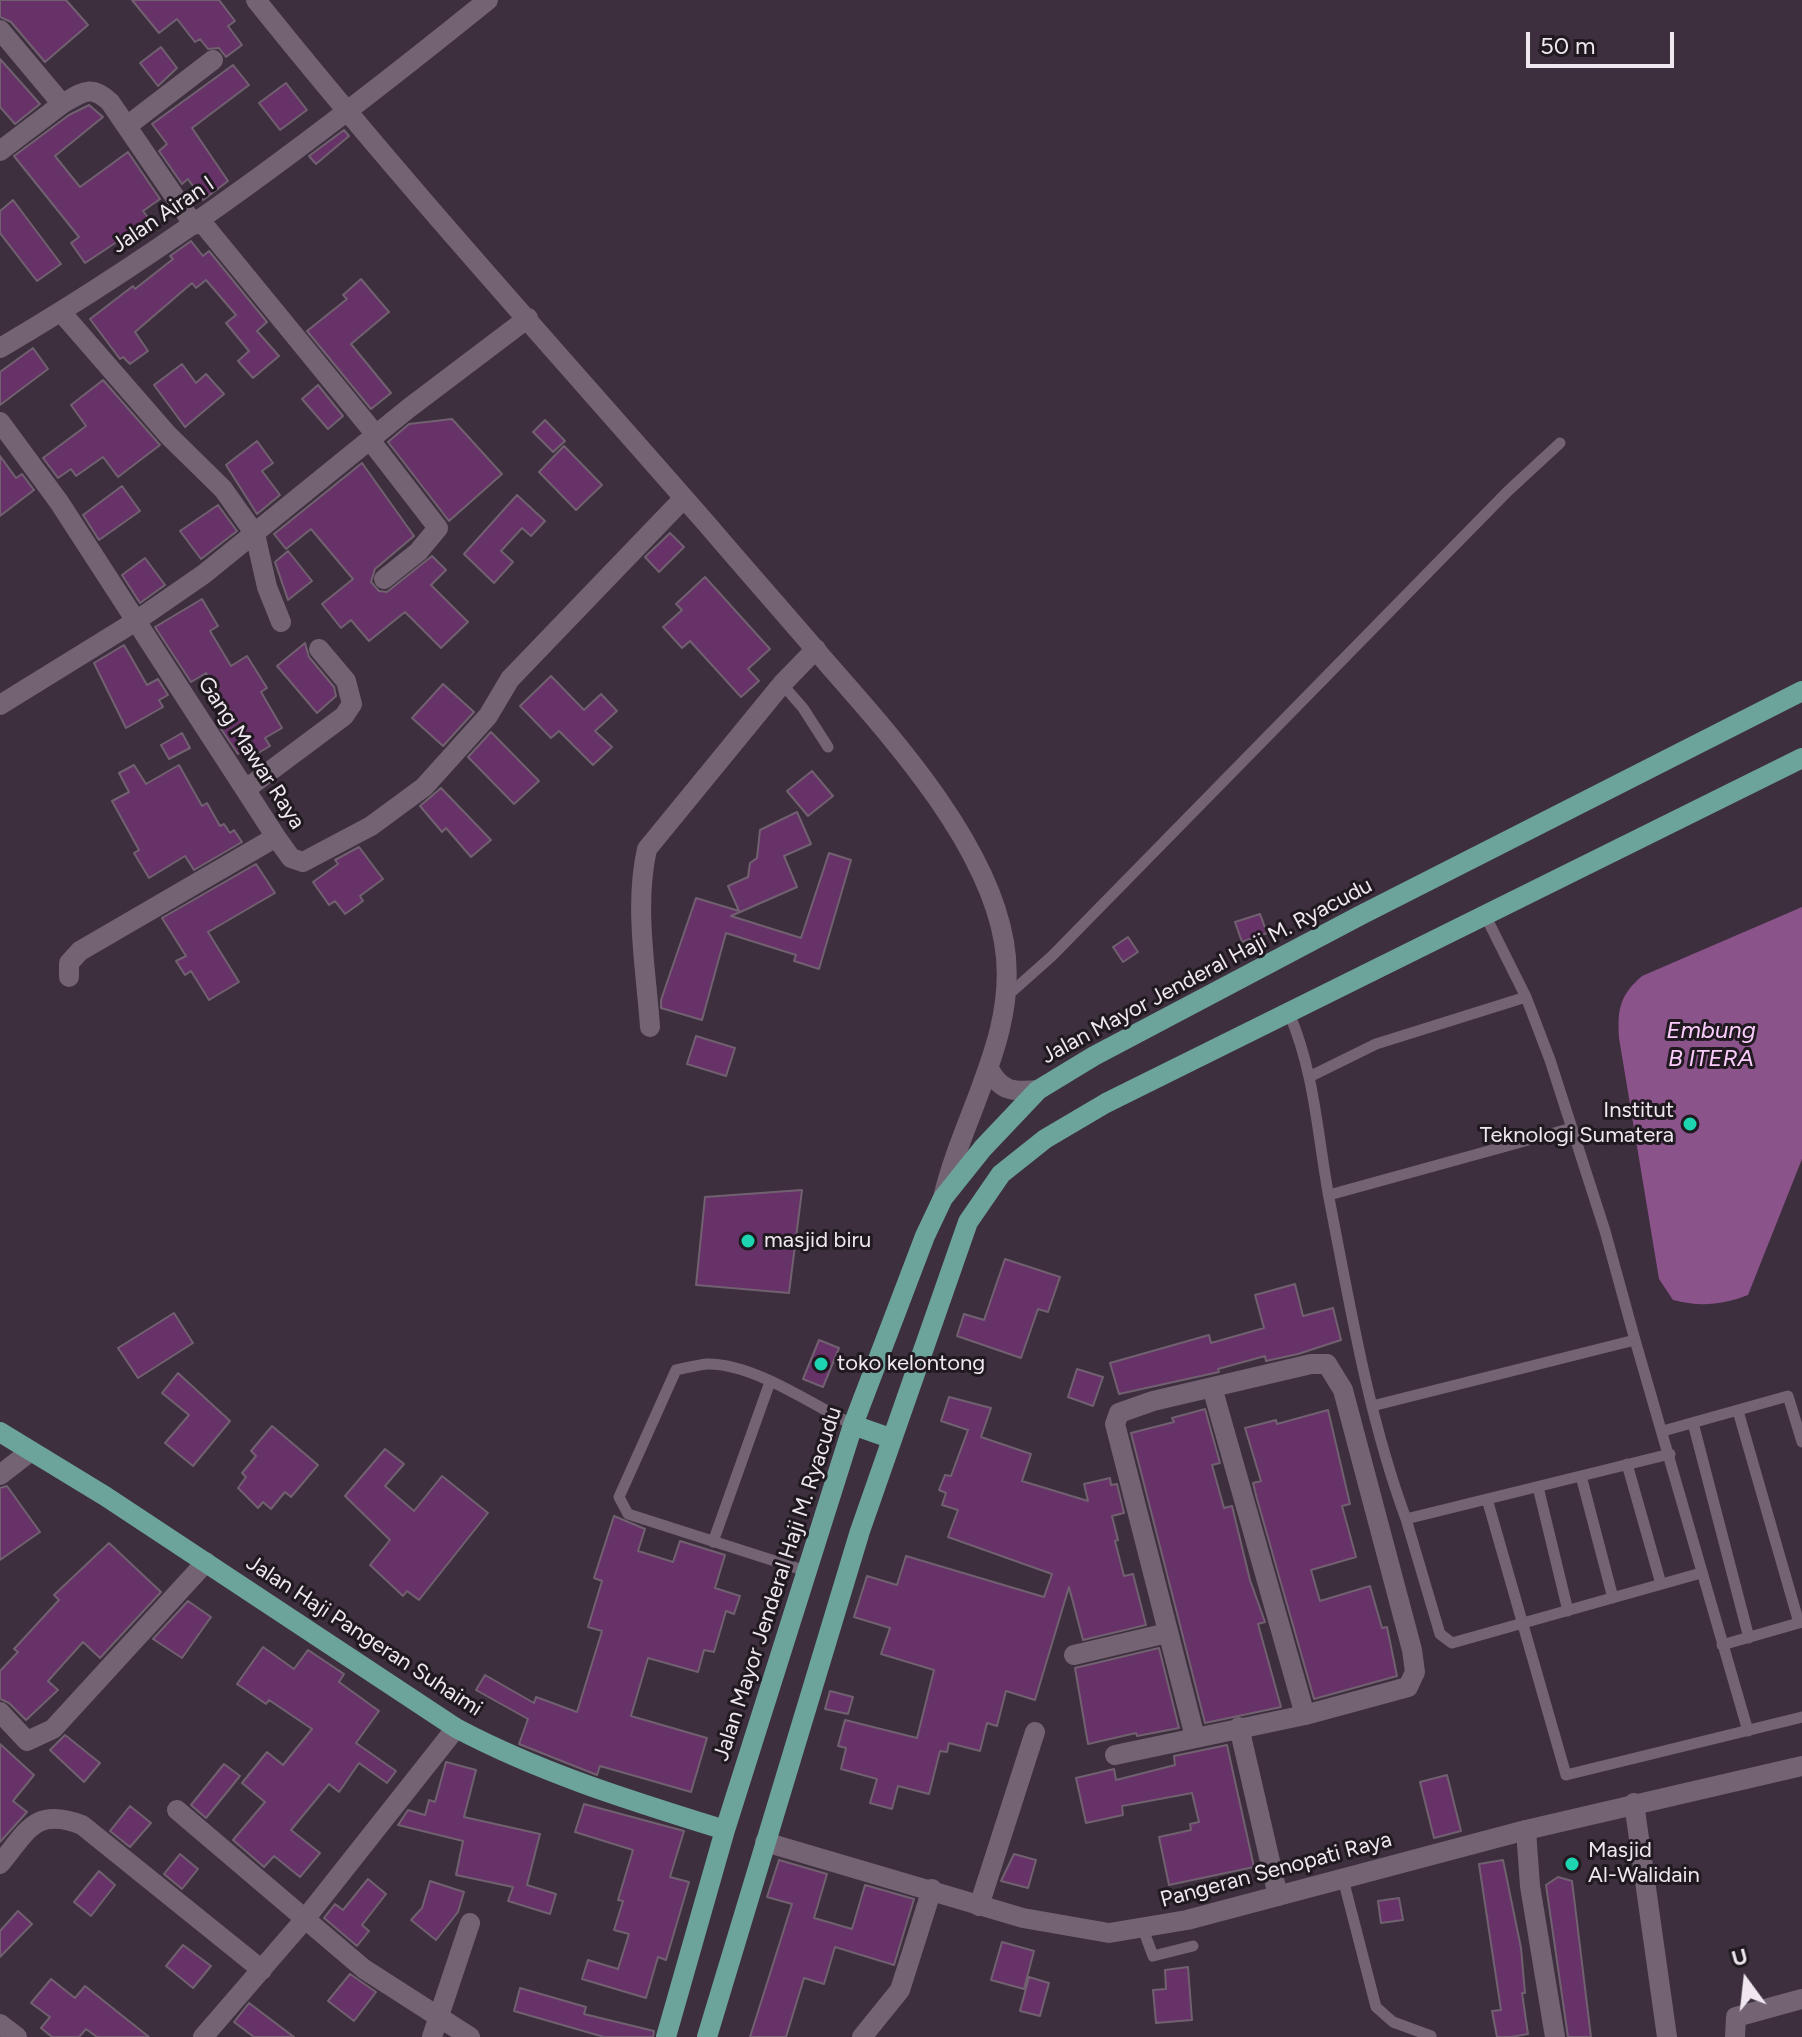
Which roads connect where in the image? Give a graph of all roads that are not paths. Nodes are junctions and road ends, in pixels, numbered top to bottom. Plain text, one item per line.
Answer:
1 (256, 0) edge
2 (488, 0) edge
3 (0, 30) edge
4 (213, 60) dead end
5 (62, 104) junction
6 (347, 114) junction
7 (127, 126) junction
8 (0, 151) edge
9 (197, 222) junction
10 (61, 312) junction
11 (528, 318) junction
12 (0, 348) edge
13 (0, 422) edge
14 (373, 437) junction
15 (1560, 443) dead end
16 (684, 498) junction
17 (255, 534) junction
18 (384, 579) dead end
19 (136, 621) junction
20 (281, 622) dead end
21 (319, 649) dead end
22 (816, 649) junction
23 (782, 684) junction
24 (1802, 691) edge
25 (0, 705) edge
26 (828, 747) dead end
27 (1802, 758) edge
28 (246, 789) junction
29 (276, 837) junction
30 (1484, 913) junction
31 (69, 977) dead end
32 (1007, 996) junction
33 (1526, 997) junction
34 (1289, 1013) junction
35 (650, 1027) dead end
36 (989, 1069) junction
37 (1311, 1076) junction
38 (1038, 1090) junction
39 (1572, 1128) junction
40 (1329, 1195) junction
41 (943, 1198) junction
42 (1635, 1340) junction
43 (770, 1382) junction
44 (1212, 1387) junction
45 (1802, 1392) edge
46 (1788, 1396) junction
47 (1372, 1406) junction
48 (1738, 1411) junction
49 (1693, 1423) junction
50 (853, 1425) junction
51 (1663, 1431) junction
52 (0, 1432) edge
53 (890, 1438) junction
54 (1802, 1442) edge
55 (31, 1451) junction
56 (1670, 1454) junction
57 (1627, 1464) junction
58 (0, 1475) edge
59 (1581, 1476) junction
60 (1538, 1487) junction
61 (1487, 1499) junction
62 (1406, 1519) junction
63 (713, 1542) junction
64 (206, 1562) junction
65 (806, 1571) junction
66 (1701, 1573) junction
67 (1661, 1584) junction
68 (1613, 1598) junction
69 (1568, 1611) junction
70 (1800, 1623) edge
71 (1523, 1624) junction
72 (1167, 1633) junction
73 (1749, 1638) junction
74 (1722, 1645) junction
75 (1074, 1655) dead end
76 (0, 1712) edge
77 (1305, 1715) junction
78 (1802, 1717) edge
79 (1239, 1727) junction
80 (456, 1728) junction
81 (1748, 1731) junction
82 (1035, 1732) dead end
83 (1195, 1737) junction
84 (1115, 1755) dead end
85 (1802, 1766) edge
86 (1634, 1803) junction
87 (177, 1810) dead end
88 (725, 1830) junction
89 (1526, 1830) junction
90 (765, 1842) junction
91 (0, 1864) edge
92 (1343, 1879) junction
93 (932, 1889) junction
94 (1278, 1896) junction
95 (979, 1906) junction
96 (305, 1919) junction
97 (470, 1923) dead end
98 (1143, 1929) junction
99 (1193, 1946) dead end
100 (262, 1970) junction
101 (1802, 1999) edge
102 (0, 2024) edge
103 (436, 2028) edge
104 (1431, 2036) edge
105 (17, 2037) edge
106 (203, 2037) edge
107 (470, 2037) edge
108 (666, 2037) edge
109 (707, 2037) edge
110 (862, 2037) edge
111 (1555, 2037) edge
112 (1667, 2037) edge
113 (1735, 2037) edge

1 - 6 street
2 - 6 street, Jalan Airan I
3 - 5 street
4 - 7 street
5 - 7 street
5 - 8 street
6 - 9 street, Jalan Airan I
6 - 11 street
7 - 9 street
9 - 10 street, Jalan Airan I
9 - 14 street
10 - 12 street, Jalan Airan I
10 - 17 street
11 - 14 street
11 - 16 street
13 - 19 street, Gang Mawar Raya
14 - 17 street
14 - 18 street
15 - 32 lane
16 - 22 street
16 - 29 street, Gang Mawar Raya
17 - 19 street
17 - 20 street
19 - 25 street
19 - 28 street, Gang Mawar Raya
21 - 28 street
22 - 23 street
22 - 32 street
23 - 26 lane
23 - 35 street
24 - 38 main road, Jalan Mayor Jenderal Haji M. Ryacudu
27 - 30 main road
28 - 29 street, Gang Mawar Raya
29 - 31 street
30 - 33 lane
30 - 34 main road
32 - 36 street
33 - 37 lane
33 - 39 lane
34 - 37 lane
34 - 53 main road
36 - 38 street
36 - 41 street
37 - 40 lane
38 - 41 main road, Jalan Mayor Jenderal Haji M. Ryacudu
39 - 40 lane
39 - 42 lane
40 - 47 lane
41 - 50 main road, Jalan Mayor Jenderal Haji M. Ryacudu
42 - 47 lane
42 - 51 lane
43 - 50 lane
43 - 63 lane
43 - 63 lane
44 - 72 street
44 - 77 street
44 - 77 street
45 - 46 lane
46 - 48 lane
46 - 54 lane
47 - 62 lane
48 - 49 lane
48 - 70 lane
49 - 51 lane
49 - 73 lane
50 - 53 main road
50 - 65 main road, Jalan Mayor Jenderal Haji M. Ryacudu
51 - 56 lane
52 - 55 main road, Jalan Haji Pangeran Suhaimi
53 - 90 main road
55 - 58 street
55 - 64 main road, Jalan Haji Pangeran Suhaimi
56 - 57 lane
56 - 66 lane
57 - 59 lane
57 - 67 lane
59 - 60 lane
59 - 68 lane
60 - 61 lane
60 - 69 lane
61 - 62 lane
61 - 71 lane
62 - 71 lane
63 - 65 lane
64 - 76 street
64 - 80 main road, Jalan Haji Pangeran Suhaimi
65 - 88 main road, Jalan Mayor Jenderal Haji M. Ryacudu
66 - 67 lane
66 - 74 lane
67 - 68 lane
68 - 69 lane
69 - 71 lane
70 - 73 lane
71 - 81 lane
72 - 75 street
72 - 83 street
73 - 74 lane
74 - 81 lane
77 - 79 street
78 - 81 lane
79 - 83 street
79 - 94 street
80 - 88 main road, Jalan Haji Pangeran Suhaimi
80 - 96 street
82 - 95 street
83 - 84 street
85 - 86 street, Pangeran Senopati Raya
86 - 89 street, Pangeran Senopati Raya
86 - 112 street
87 - 96 street
88 - 108 main road, Jalan Mayor Jenderal Haji M. Ryacudu
89 - 92 street, Pangeran Senopati Raya
89 - 111 street
90 - 93 street, Pangeran Senopati Raya
90 - 109 main road
91 - 100 street
92 - 94 street, Pangeran Senopati Raya
92 - 104 lane
93 - 95 street, Pangeran Senopati Raya
93 - 110 street
94 - 98 street, Pangeran Senopati Raya
95 - 98 street, Pangeran Senopati Raya
96 - 100 street
96 - 103 street
97 - 103 street
98 - 99 lane
100 - 106 street
101 - 113 street
102 - 105 street
103 - 107 street

